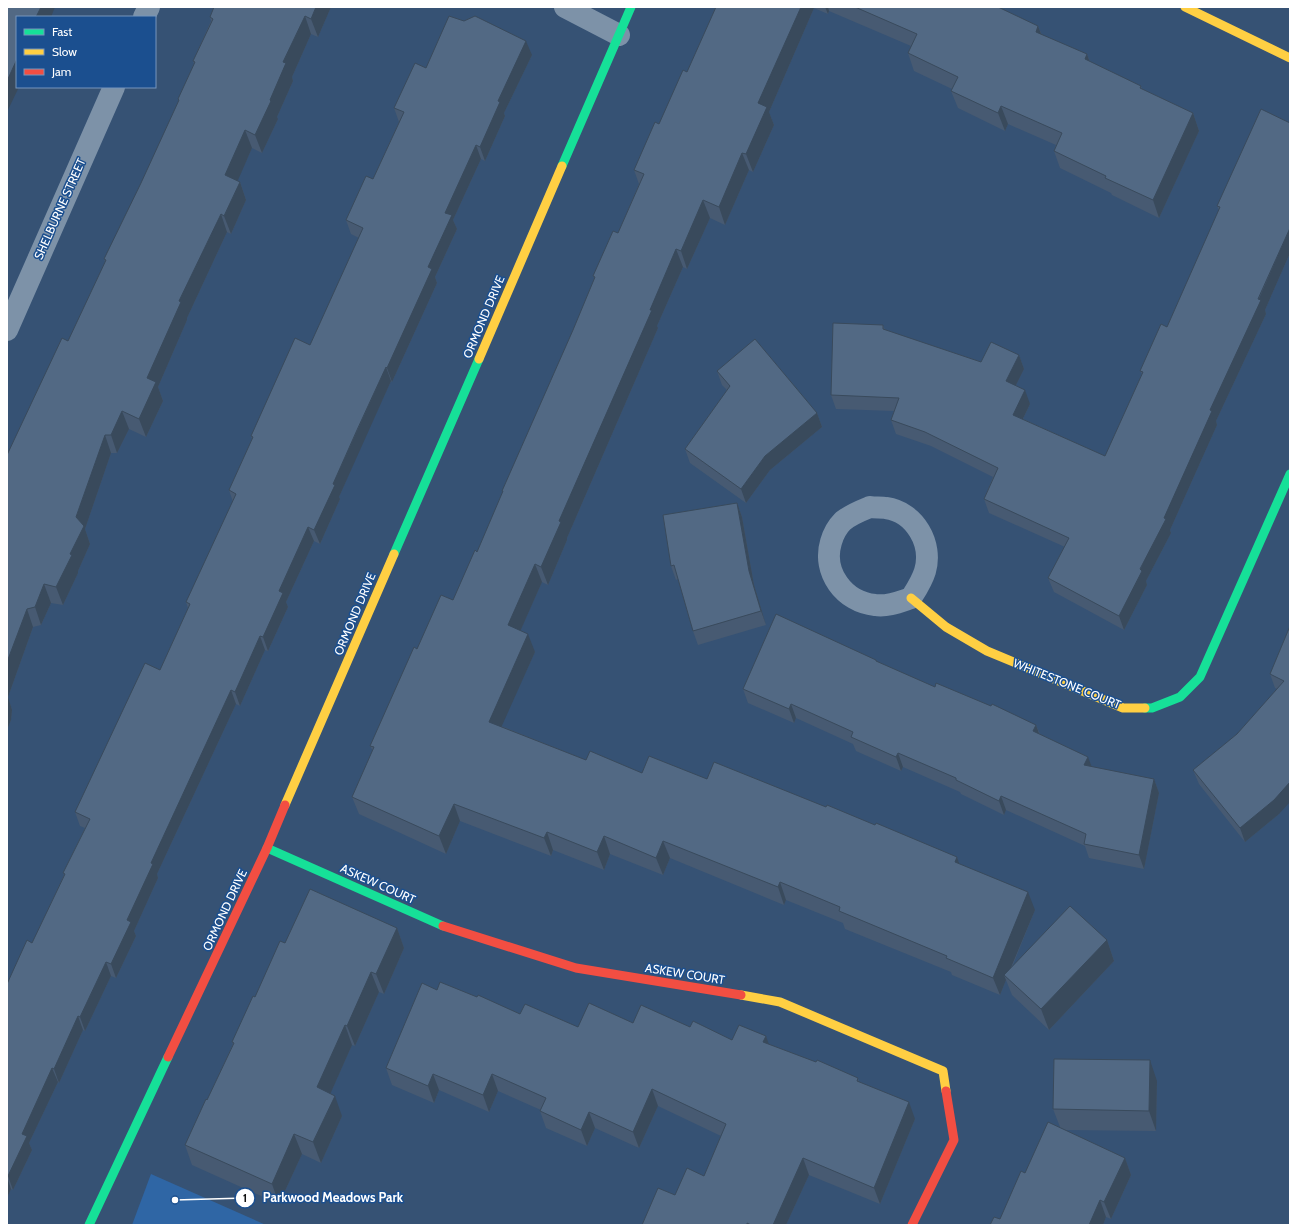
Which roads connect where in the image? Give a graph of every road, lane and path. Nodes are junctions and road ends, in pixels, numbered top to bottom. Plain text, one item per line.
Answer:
1 (149, 7) edge
2 (565, 7) edge
3 (631, 7) edge
4 (1185, 7) edge
5 (144, 16) edge
6 (619, 35) junction
7 (1290, 58) edge
8 (114, 88) edge
9 (7, 330) edge
10 (1290, 474) edge
11 (911, 598) junction
12 (267, 848) junction
13 (89, 1225) edge
14 (912, 1225) edge

1 - 5 street
2 - 6 street
3 - 6 street, ORMOND DRIVE
4 - 7 street
6 - 12 street, ORMOND DRIVE
8 - 9 street, SHELBURNE STREET
10 - 11 street, WHITESTONE COURT
11 - 11 street
12 - 13 street, ORMOND DRIVE
12 - 14 street, ASKEW COURT

